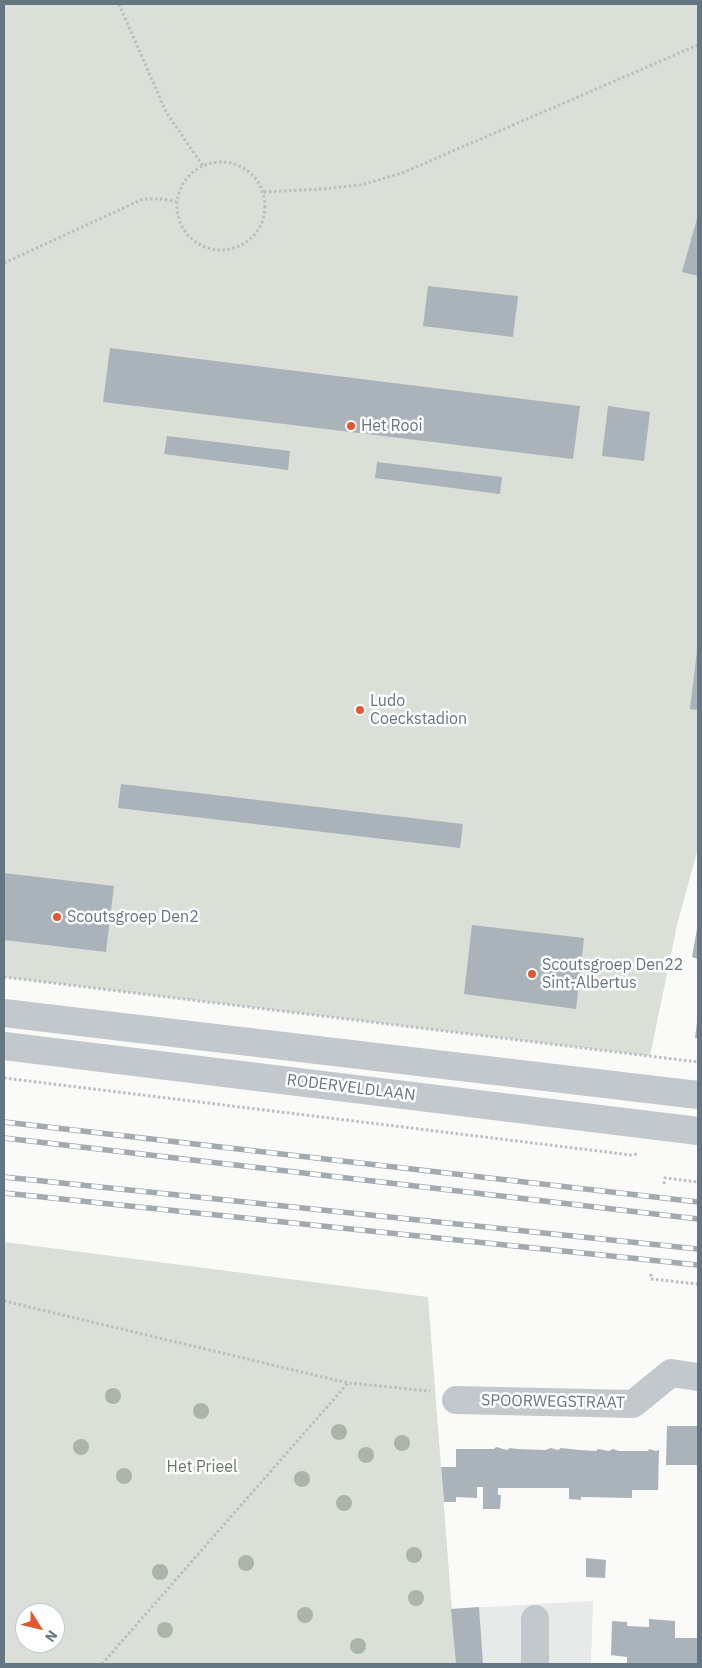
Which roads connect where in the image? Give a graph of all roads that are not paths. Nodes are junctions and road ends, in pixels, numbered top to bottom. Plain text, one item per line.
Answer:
1 (4, 1013) edge
2 (4, 1046) edge
3 (698, 1095) edge
4 (698, 1131) edge
5 (698, 1377) edge
6 (456, 1400) road end
7 (535, 1619) dead end
8 (535, 1664) edge

1 - 3 street, RODERVELDLAAN
2 - 4 street, RODERVELDLAAN
5 - 6 street, SPOORWEGSTRAAT
7 - 8 street

